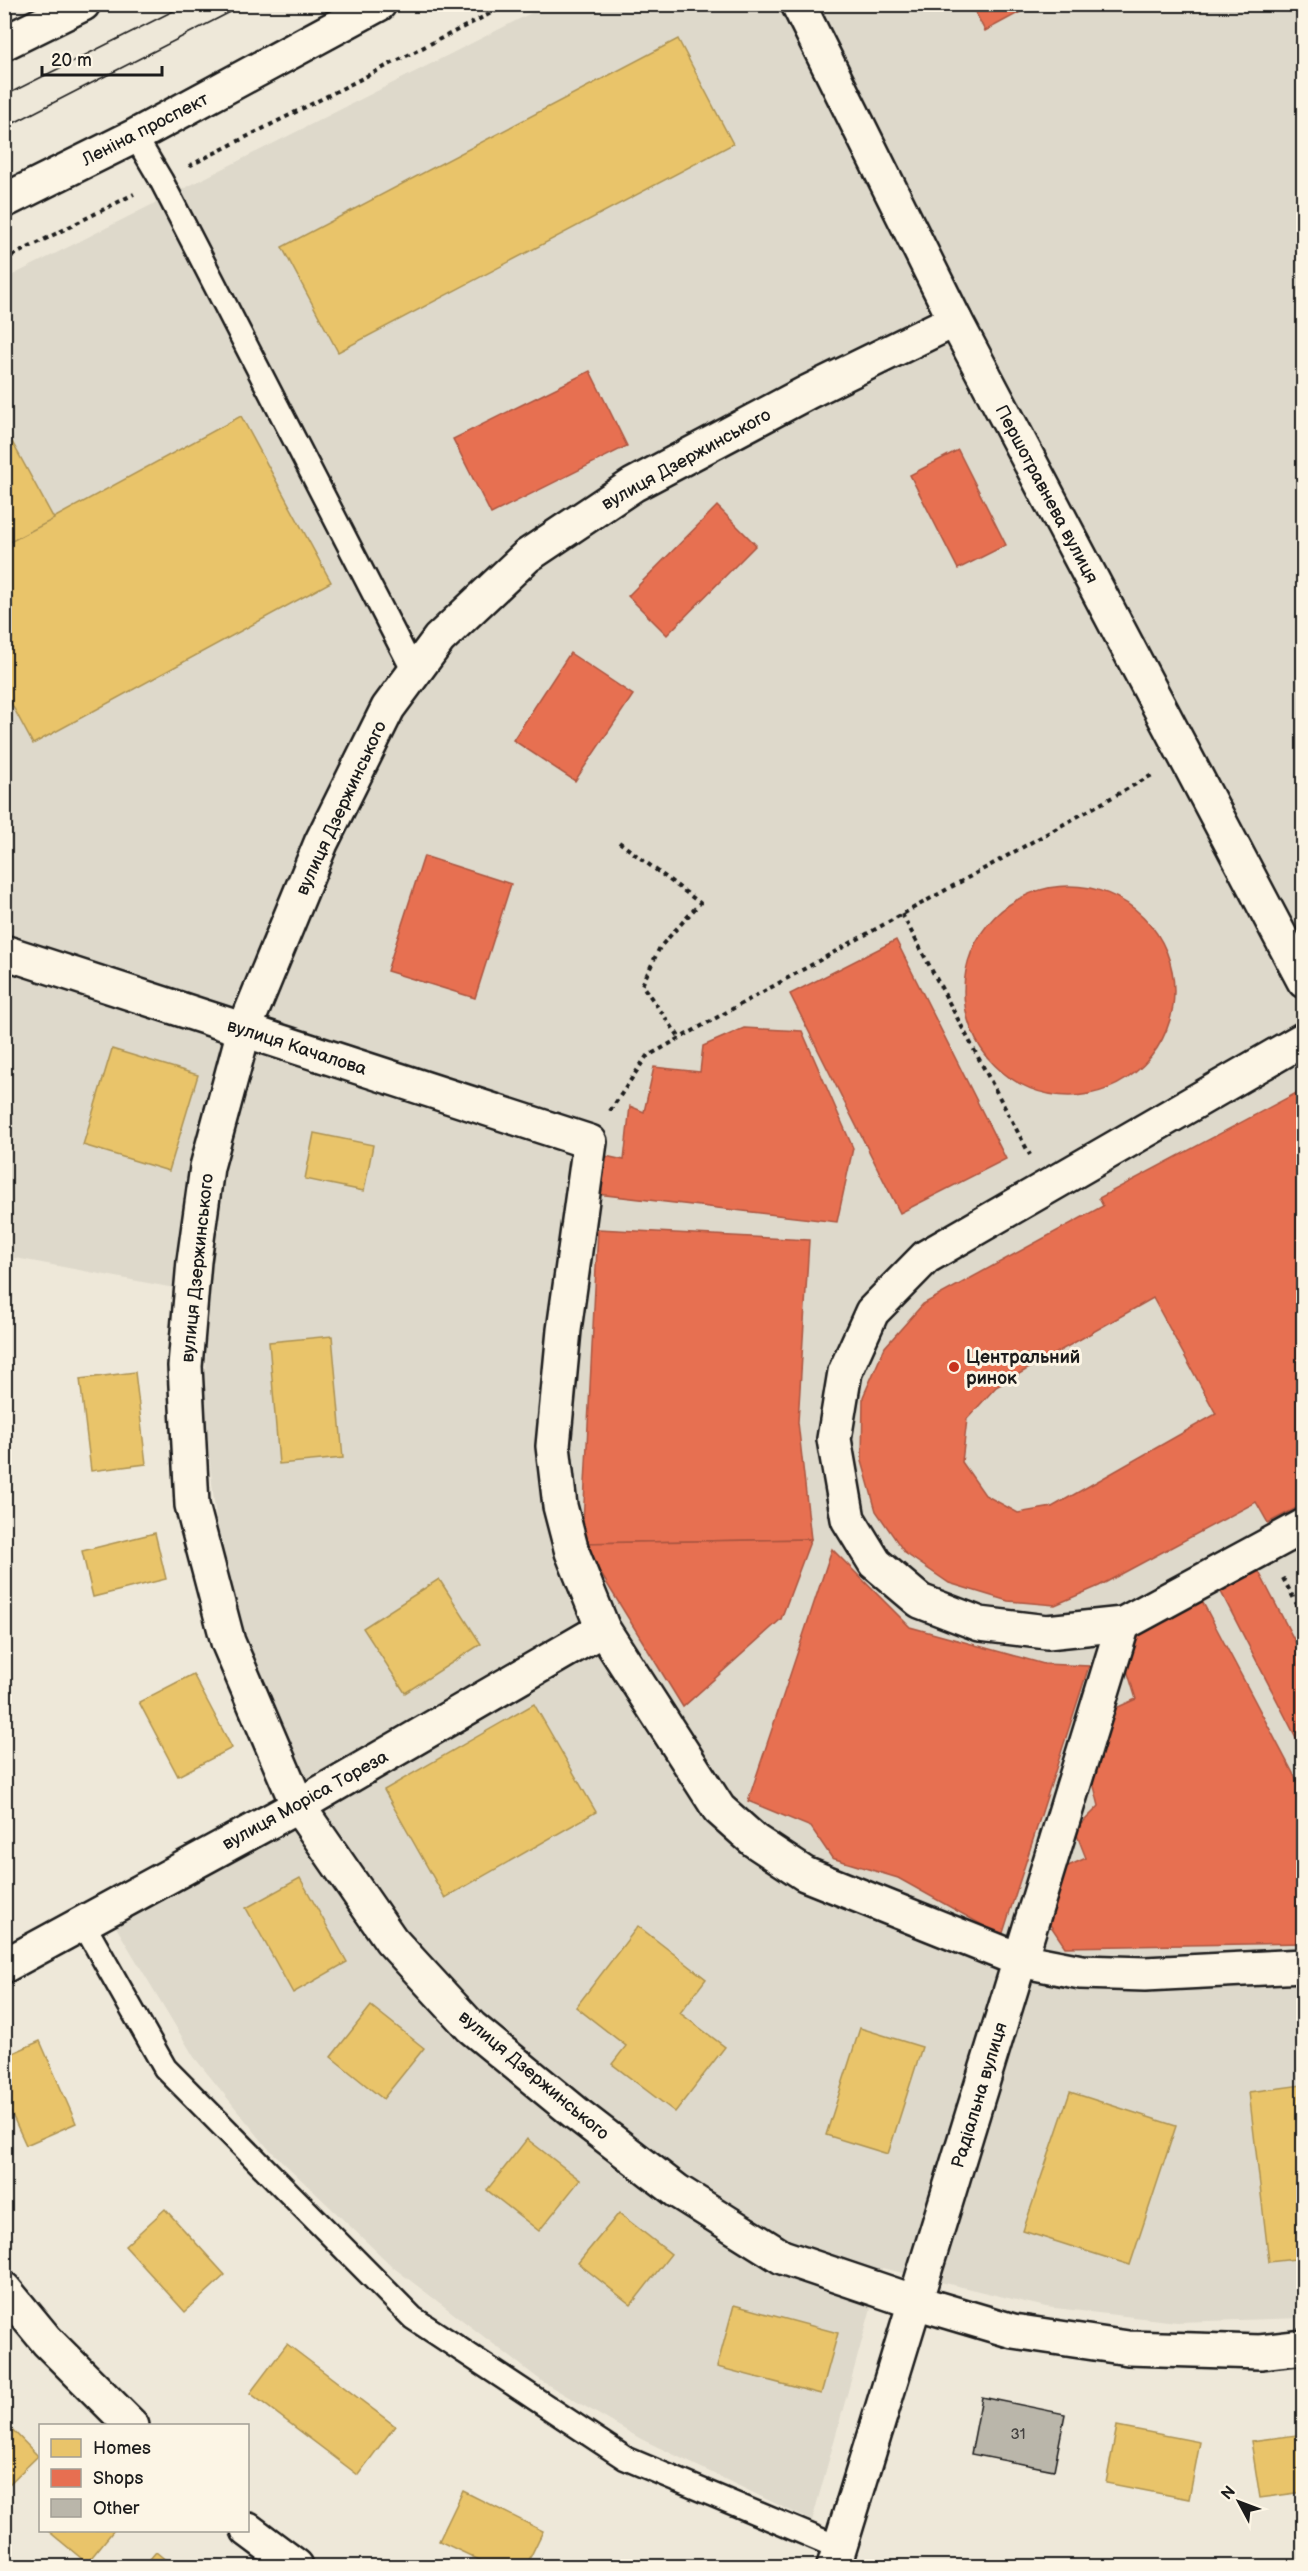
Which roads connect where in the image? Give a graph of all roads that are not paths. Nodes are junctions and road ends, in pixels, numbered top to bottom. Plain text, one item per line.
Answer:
1 (83, 4) edge
2 (380, 4) edge
3 (798, 4) edge
4 (4, 44) edge
5 (135, 136) junction
6 (4, 201) edge
7 (955, 320) junction
8 (414, 672) junction
9 (4, 952) edge
10 (1304, 981) edge
11 (244, 1030) junction
12 (1304, 1039) edge
13 (1304, 1526) edge
14 (1123, 1624) junction
15 (603, 1629) junction
16 (298, 1806) junction
17 (83, 1923) junction
18 (1020, 1960) junction
19 (4, 1966) edge
20 (1304, 1966) edge
21 (4, 2289) edge
22 (915, 2302) junction
23 (1304, 2347) edge
24 (130, 2424) edge
25 (249, 2531) edge
26 (837, 2557) edge
27 (296, 2566) edge

1 - 4 street
2 - 5 street, Леніна проспект
3 - 7 street, Першотравнева вулиця
5 - 6 street, Леніна проспект
5 - 8 lane
7 - 8 street, вулиця Дзержинського
7 - 10 street, Першотравнева вулиця
8 - 11 street, вулиця Дзержинського
9 - 11 street, вулиця Качалова
11 - 15 street, вулиця Качалова
11 - 16 street, вулиця Дзержинського
12 - 14 street
13 - 14 street
14 - 18 street, Радіальна вулиця
15 - 16 street, вулиця Моріса Тореза
15 - 18 street
16 - 17 street, вулиця Моріса Тореза
16 - 22 street, вулиця Дзержинського
17 - 19 street, вулиця Моріса Тореза
17 - 26 lane
18 - 20 street
18 - 22 street, Радіальна вулиця
21 - 24 street
22 - 23 street, вулиця Дзержинського
22 - 26 street, Радіальна вулиця
25 - 27 street

